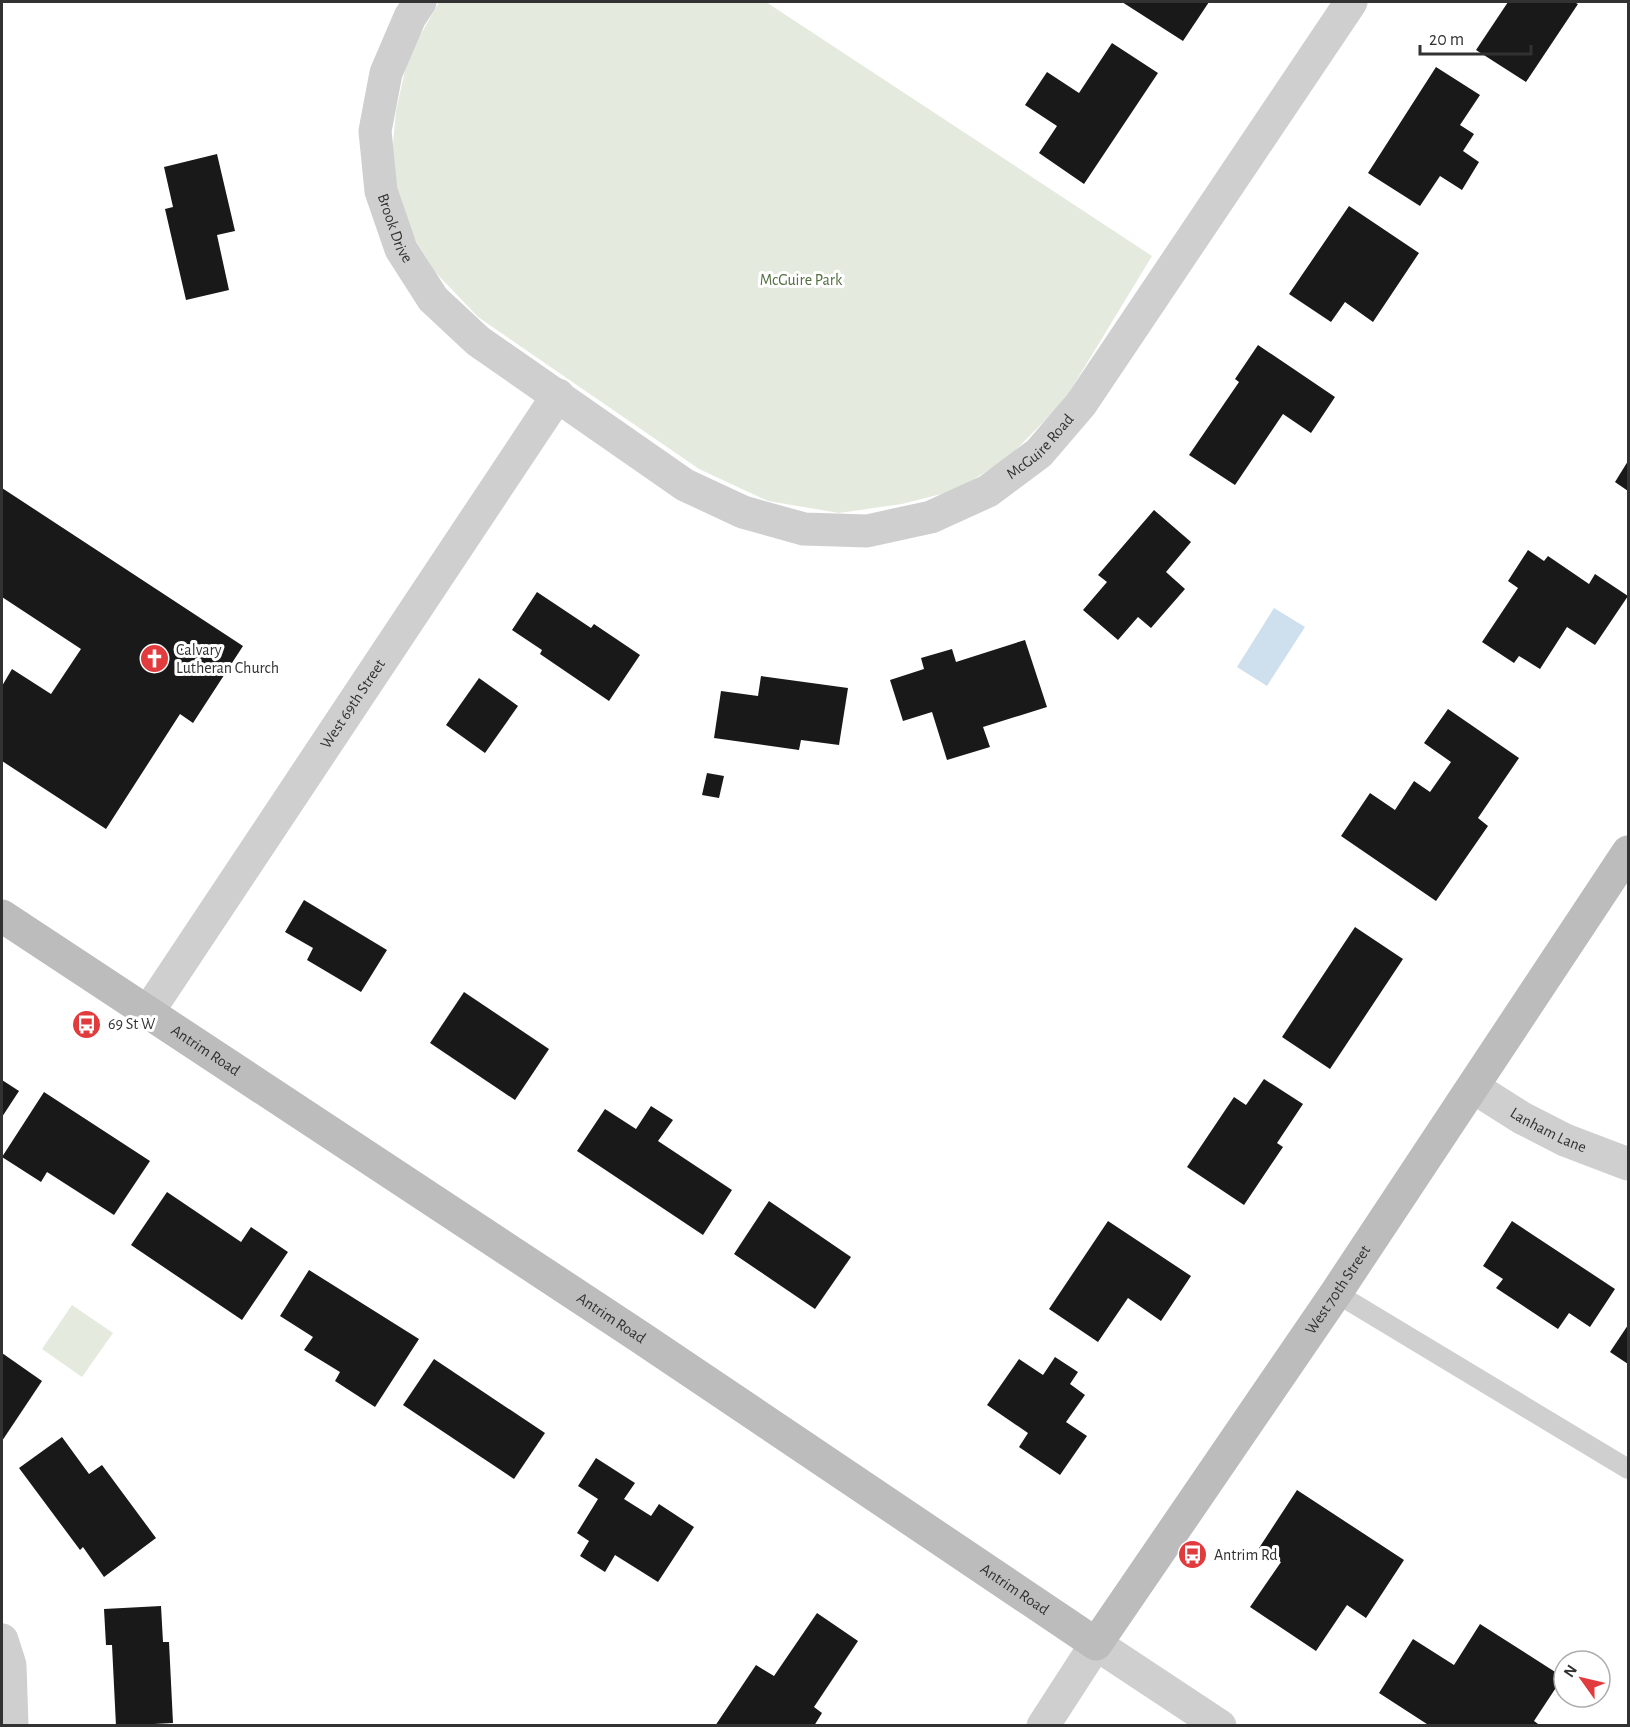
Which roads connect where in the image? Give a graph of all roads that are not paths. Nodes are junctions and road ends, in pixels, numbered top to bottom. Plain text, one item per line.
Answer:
1 (420, 2) edge
2 (1351, 2) edge
3 (558, 395) junction
4 (1629, 852) edge
5 (2, 916) edge
6 (148, 1012) junction
7 (1473, 1087) junction
8 (1629, 1164) edge
9 (1336, 1293) junction
10 (1629, 1469) edge
11 (2, 1640) edge
12 (1096, 1644) junction
13 (12, 1725) edge
14 (1043, 1725) edge
15 (1220, 1725) edge

1 - 3 street, Brook Drive
2 - 3 street, McGuire Road
3 - 6 street, West 69th Street
4 - 7 street, West 70th Street
5 - 6 street, Antrim Road
6 - 12 street, Antrim Road
7 - 8 street, Lanham Lane
7 - 9 street, West 70th Street
9 - 10 lane
9 - 12 street, West 70th Street
11 - 13 street
12 - 14 street, West 70th Street
12 - 15 street, Antrim Road

